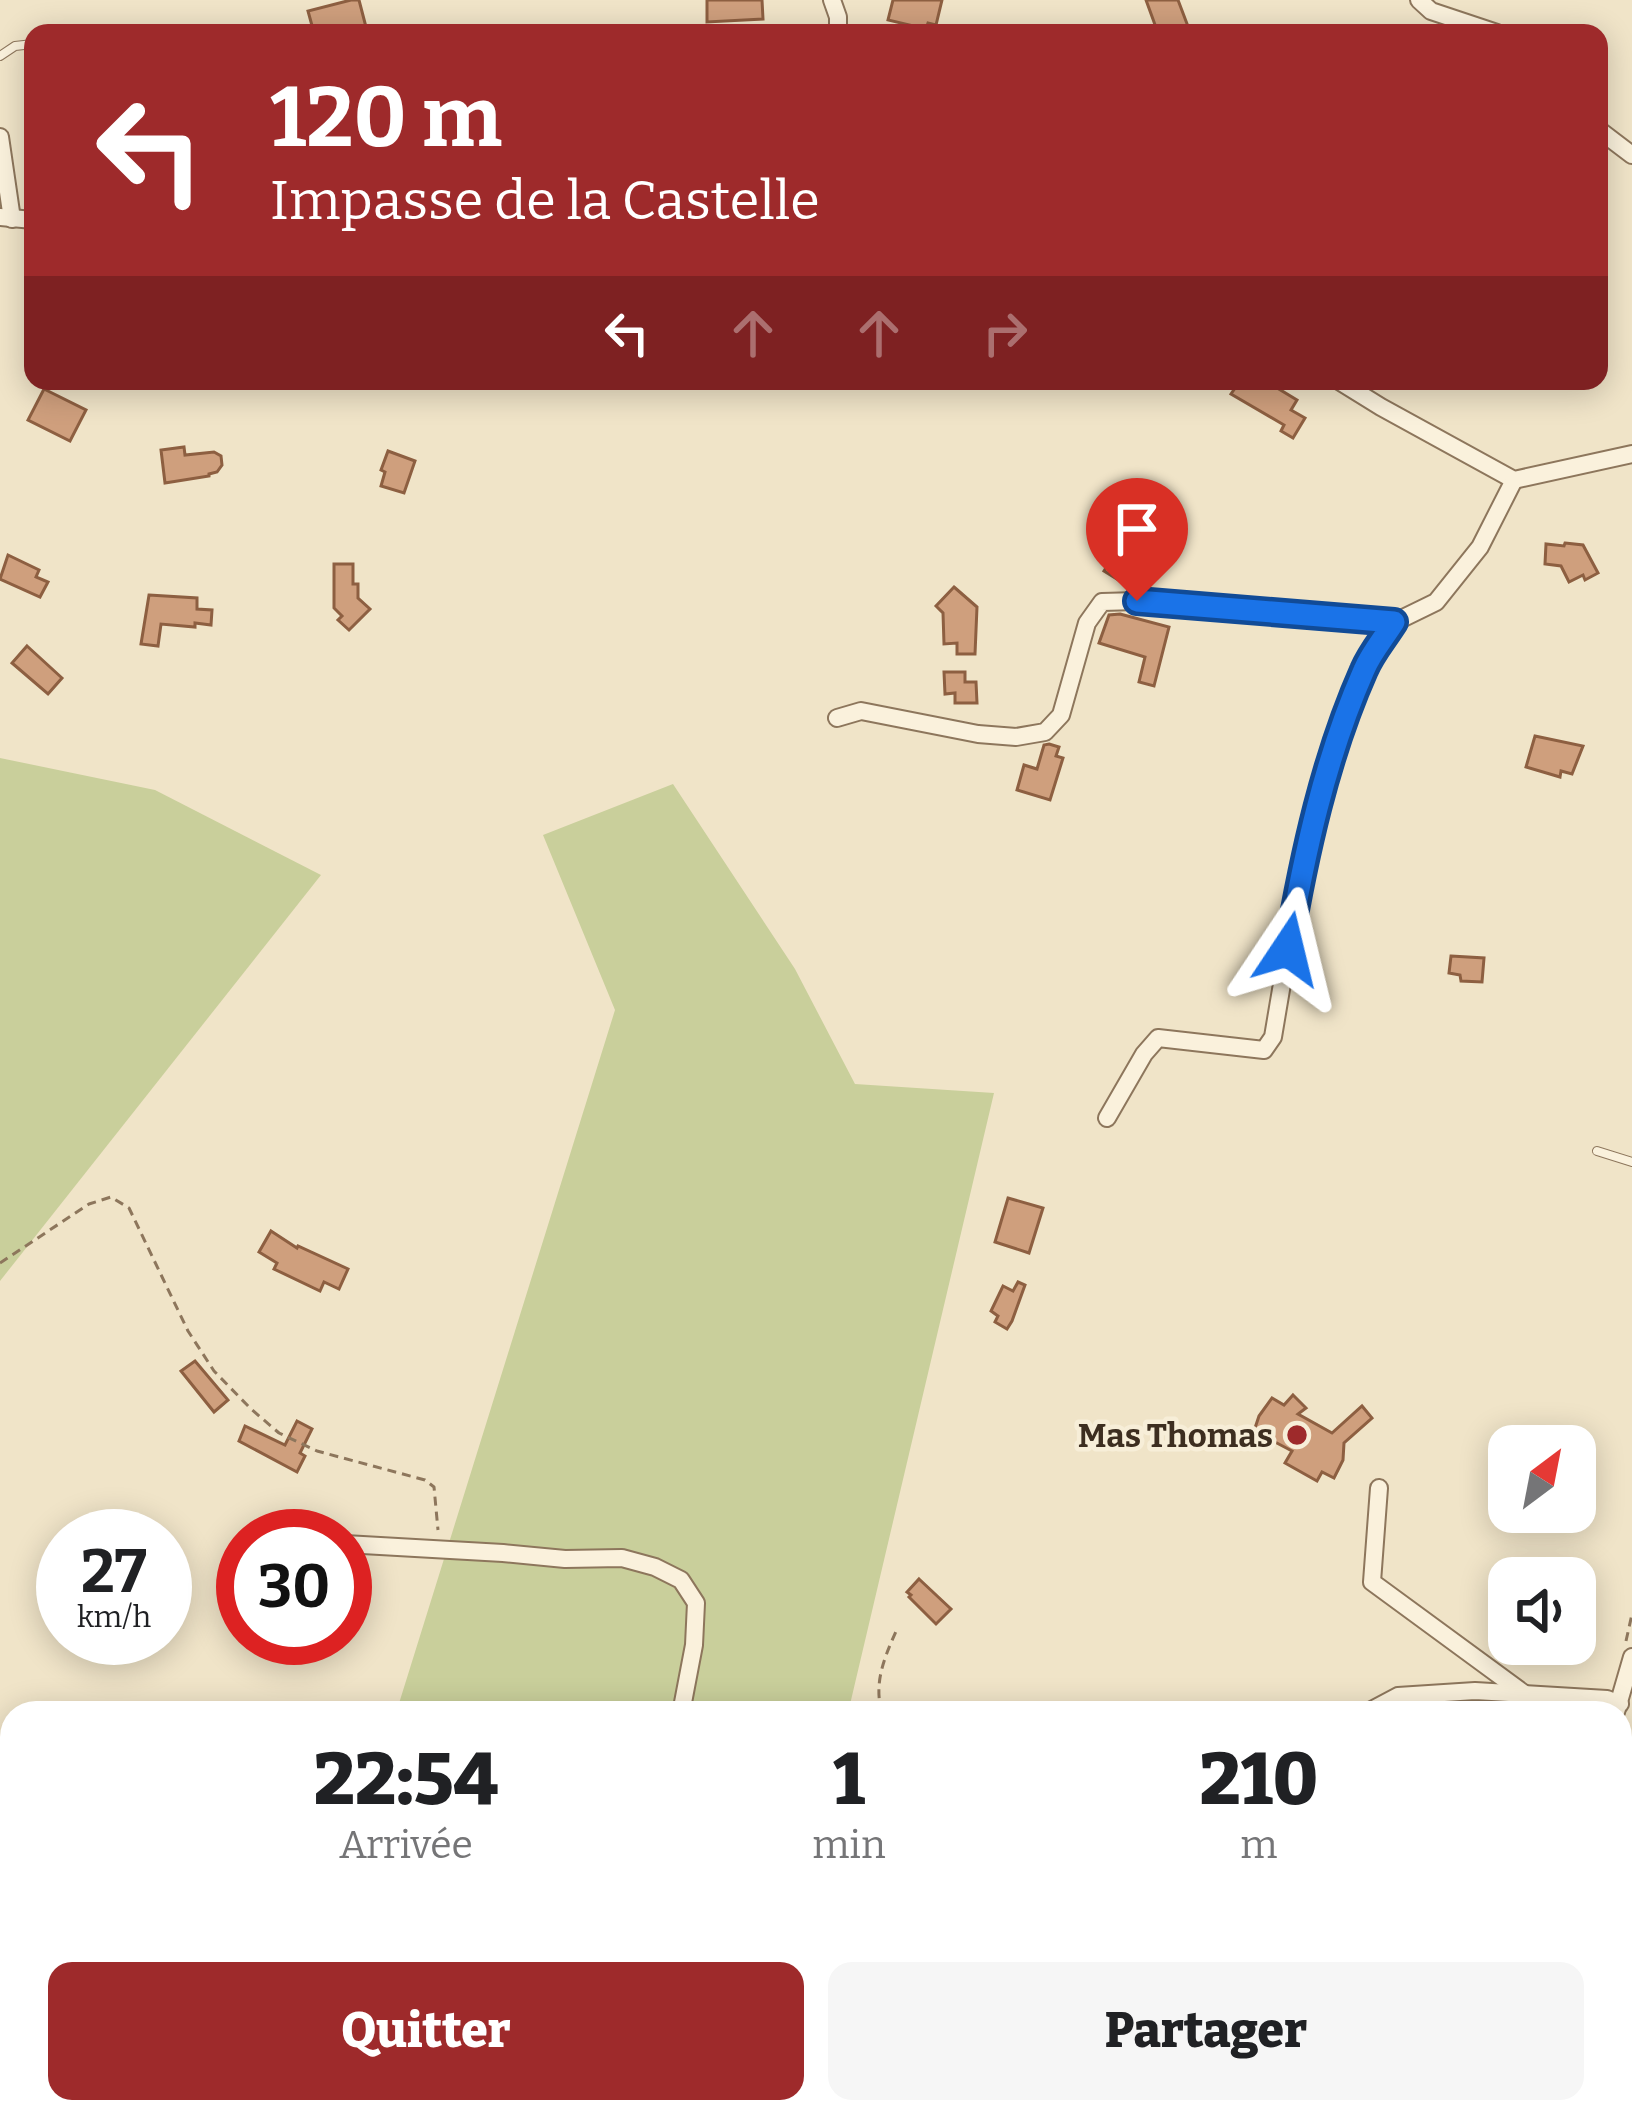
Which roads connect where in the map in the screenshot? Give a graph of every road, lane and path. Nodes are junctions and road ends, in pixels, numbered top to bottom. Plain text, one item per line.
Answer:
1 (1419, 0) edge
2 (1472, 24) edge
3 (0, 137) edge
4 (6, 218) edge
5 (1355, 390) edge
6 (1632, 454) edge
7 (1514, 480) junction
8 (1394, 622) junction
9 (836, 718) dead end
10 (1107, 1118) dead end
11 (1597, 1151) dead end
12 (1632, 1162) edge
13 (0, 1264) edge
14 (1379, 1488) dead end
15 (372, 1546) edge
16 (440, 1550) junction
17 (898, 1628) dead end
18 (1632, 1658) edge
19 (1526, 1695) junction
20 (683, 1701) edge
21 (878, 1701) edge
22 (1389, 1701) edge
23 (1609, 1701) edge
24 (1621, 1701) edge

1 - 2 street
3 - 4 street
5 - 7 street
6 - 7 street
7 - 8 street
8 - 9 street
8 - 10 street
11 - 12 lane
13 - 16 path
14 - 19 street
15 - 16 street
16 - 20 street
17 - 21 path
18 - 24 street
19 - 22 street
19 - 23 street

